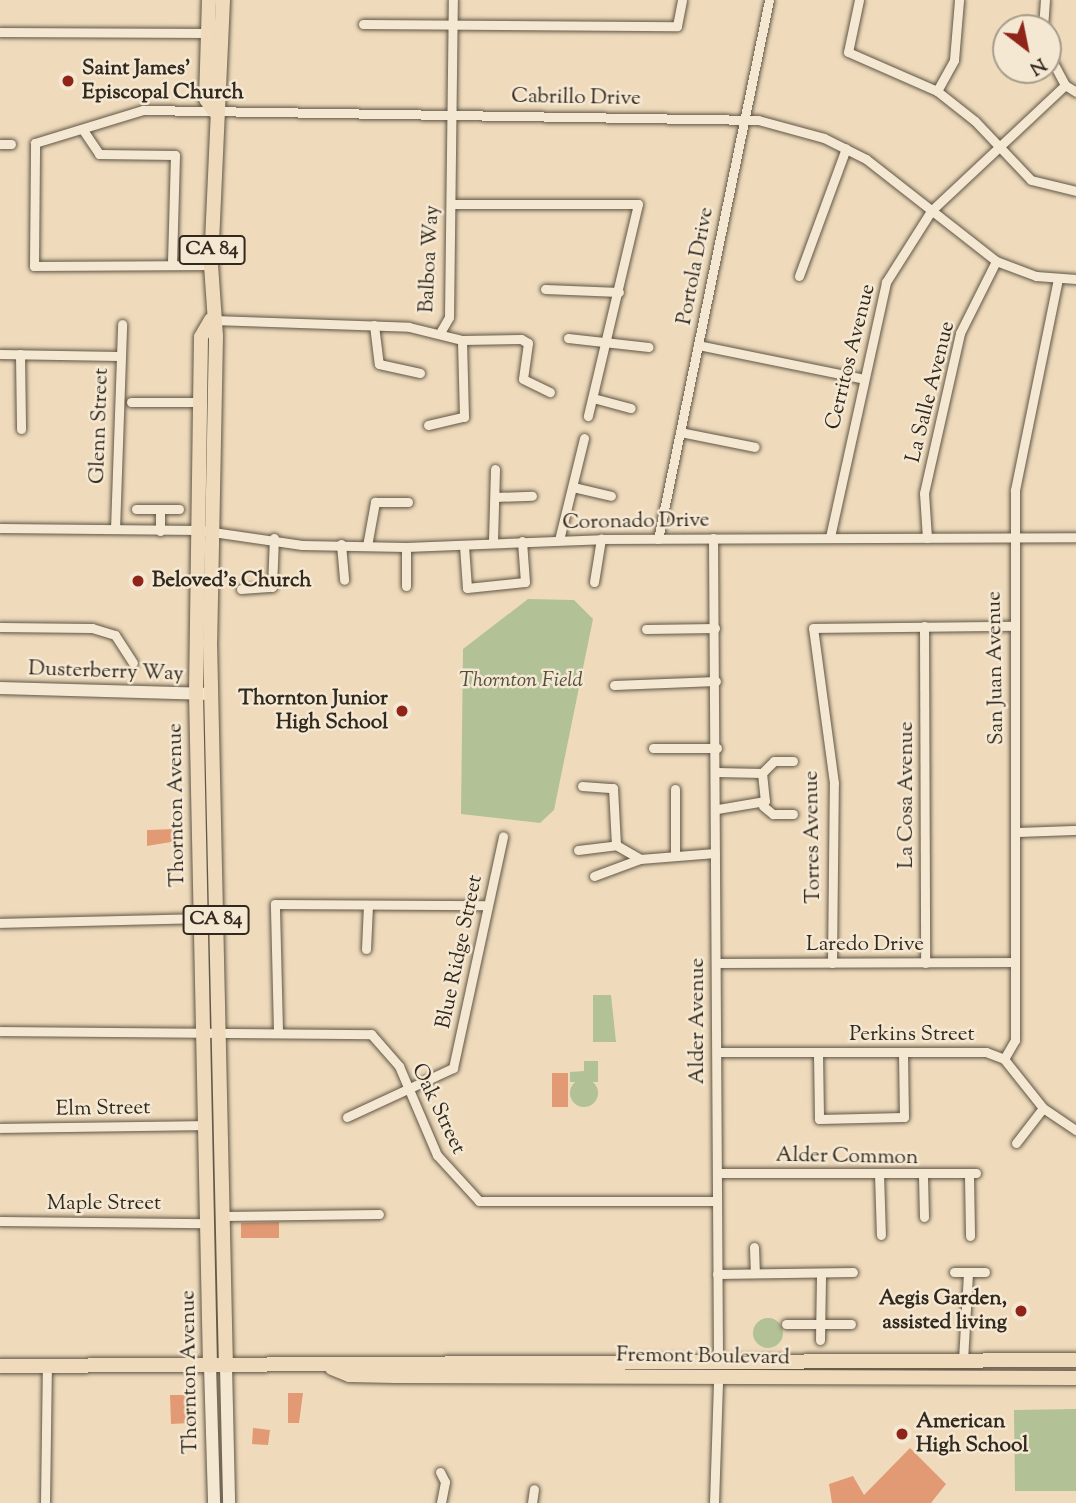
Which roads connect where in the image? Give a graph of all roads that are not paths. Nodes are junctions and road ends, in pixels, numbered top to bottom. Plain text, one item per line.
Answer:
1 (209, 0) edge
2 (223, 0) edge
3 (453, 0) edge
4 (682, 0) edge
5 (769, 0) edge
6 (859, 0) edge
7 (959, 0) edge
8 (363, 24) dead end
9 (453, 25) junction
10 (0, 32) edge
11 (207, 33) junction
12 (1062, 79) edge
13 (1065, 85) junction
14 (937, 91) junction
15 (1076, 92) edge
16 (215, 111) junction
17 (451, 114) junction
18 (744, 118) junction
19 (83, 130) junction
20 (0, 144) edge
21 (11, 144) dead end
22 (999, 147) junction
23 (846, 148) junction
24 (1076, 191) edge
25 (451, 204) junction
26 (931, 211) junction
27 (996, 261) junction
28 (172, 265) junction
29 (211, 265) junction
30 (799, 276) dead end
31 (1058, 278) junction
32 (1076, 279) edge
33 (545, 289) dead end
34 (619, 292) junction
35 (211, 320) junction
36 (122, 324) dead end
37 (374, 325) junction
38 (441, 331) junction
39 (568, 338) dead end
40 (462, 340) junction
41 (609, 343) junction
42 (698, 345) junction
43 (648, 347) dead end
44 (0, 354) edge
45 (20, 354) junction
46 (119, 356) junction
47 (420, 373) dead end
48 (860, 378) junction
49 (550, 392) dead end
50 (593, 398) junction
51 (131, 402) dead end
52 (201, 402) junction
53 (631, 408) dead end
54 (588, 416) dead end
55 (428, 425) dead end
56 (21, 429) dead end
57 (680, 432) junction
58 (584, 438) dead end
59 (755, 447) dead end
60 (495, 469) dead end
61 (573, 487) junction
62 (532, 496) dead end
63 (611, 496) dead end
64 (495, 497) junction
65 (408, 502) dead end
66 (136, 509) dead end
67 (160, 509) junction
68 (179, 509) dead end
69 (0, 528) edge
70 (114, 529) junction
71 (206, 530) junction
72 (160, 531) junction
73 (830, 537) junction
74 (1013, 537) junction
75 (1076, 537) edge
76 (274, 538) junction
77 (713, 538) junction
78 (927, 538) junction
79 (601, 539) junction
80 (658, 539) junction
81 (559, 540) junction
82 (493, 541) junction
83 (522, 541) junction
84 (341, 544) junction
85 (367, 546) junction
86 (464, 546) junction
87 (406, 547) junction
88 (344, 580) dead end
89 (594, 582) dead end
90 (406, 586) dead end
91 (241, 589) dead end
92 (924, 626) junction
93 (1012, 626) junction
94 (0, 627) edge
95 (715, 628) junction
96 (646, 629) dead end
97 (134, 663) dead end
98 (716, 681) junction
99 (614, 685) dead end
100 (0, 688) edge
101 (203, 694) junction
102 (653, 748) dead end
103 (717, 748) junction
104 (793, 761) dead end
105 (717, 772) junction
106 (762, 773) junction
107 (582, 786) dead end
108 (675, 789) dead end
109 (763, 806) junction
110 (717, 809) junction
111 (793, 814) dead end
112 (1076, 830) edge
113 (1015, 832) junction
114 (503, 836) dead end
115 (616, 845) junction
116 (578, 850) dead end
117 (675, 853) junction
118 (715, 853) junction
119 (640, 859) junction
120 (594, 876) dead end
121 (368, 905) junction
122 (486, 905) junction
123 (201, 918) junction
124 (0, 923) edge
125 (366, 949) dead end
126 (1013, 962) junction
127 (717, 963) junction
128 (832, 963) junction
129 (925, 963) junction
130 (212, 1030) junction
131 (0, 1031) edge
132 (278, 1031) junction
133 (718, 1052) junction
134 (818, 1053) junction
135 (903, 1053) junction
136 (1004, 1059) junction
137 (409, 1089) junction
138 (1043, 1108) junction
139 (347, 1117) dead end
140 (206, 1125) junction
141 (0, 1128) edge
142 (1076, 1130) edge
143 (1016, 1143) dead end
144 (880, 1172) junction
145 (717, 1173) junction
146 (923, 1176) junction
147 (717, 1201) junction
148 (379, 1214) dead end
149 (225, 1216) junction
150 (924, 1217) dead end
151 (0, 1221) edge
152 (208, 1223) junction
153 (881, 1235) dead end
154 (970, 1236) dead end
155 (754, 1247) dead end
156 (853, 1272) dead end
157 (954, 1272) dead end
158 (968, 1272) junction
159 (985, 1272) dead end
160 (755, 1273) junction
161 (821, 1273) junction
162 (718, 1274) junction
163 (786, 1324) dead end
164 (820, 1324) junction
165 (852, 1324) dead end
166 (820, 1340) dead end
167 (963, 1360) junction
168 (1076, 1360) edge
169 (718, 1362) junction
170 (0, 1366) edge
171 (47, 1366) junction
172 (210, 1366) junction
173 (226, 1366) junction
174 (332, 1368) junction
175 (1076, 1378) edge
176 (718, 1380) junction
177 (440, 1472) dead end
178 (534, 1489) dead end
179 (45, 1503) edge
180 (214, 1503) edge
181 (229, 1503) edge
182 (441, 1503) edge
183 (532, 1503) edge
184 (714, 1503) edge

1 - 11 main road, Thornton Avenue / CA 84
2 - 16 main road, Thornton Avenue / CA 84
3 - 9 street, Balboa Way
4 - 9 street
5 - 18 street, Portola Drive
6 - 14 street
7 - 14 street
8 - 9 street
9 - 17 street, Balboa Way
10 - 11 street
11 - 16 main road, Thornton Avenue / CA 84
12 - 13 street
13 - 15 street
13 - 22 street, Cerritos Avenue
14 - 22 street
16 - 17 street, Cabrillo Drive
16 - 19 street, Cabrillo Drive
16 - 29 main road, Thornton Avenue / CA 84
17 - 18 street, Cabrillo Drive
17 - 25 street, Balboa Way
18 - 23 street, Cabrillo Drive
18 - 42 street, Portola Drive
19 - 28 street
19 - 28 street, Cabrillo Drive
20 - 21 street
22 - 24 street
22 - 26 street, Cerritos Avenue
23 - 26 street, Cabrillo Drive
23 - 30 street
25 - 34 street
25 - 38 street, Balboa Way
26 - 27 street, Cabrillo Drive
26 - 48 street, Cerritos Avenue
27 - 31 street, Cabrillo Drive
27 - 78 street, La Salle Avenue
28 - 29 street
29 - 35 main road, Thornton Avenue / CA 84
31 - 32 street, Cabrillo Drive
31 - 74 street, San Juan Avenue
33 - 34 street
34 - 41 street
35 - 37 street, Balboa Way
35 - 52 main road, Thornton Avenue / CA 84
35 - 71 main road, Thornton Avenue / CA 84
36 - 46 street, Glenn Street
37 - 38 street, Balboa Way
37 - 47 street
38 - 40 street
39 - 41 street
40 - 49 street
40 - 55 street
41 - 43 street
41 - 50 street
42 - 48 street
42 - 57 street, Portola Drive
44 - 45 street
45 - 46 street
45 - 56 street
46 - 70 street, Glenn Street
48 - 73 street, Cerritos Avenue
50 - 53 street
50 - 54 street
51 - 52 street
52 - 71 main road, Thornton Avenue / CA 84
57 - 59 street
57 - 80 street, Portola Drive
58 - 61 street
60 - 64 street
61 - 63 street
61 - 81 street
62 - 64 street
64 - 82 street
65 - 85 street
66 - 67 street
67 - 68 street
67 - 72 street
69 - 70 street, Coronado Drive
70 - 72 street, Coronado Drive
71 - 72 street, Coronado Drive
71 - 76 street, Coronado Drive
71 - 101 main road, Thornton Avenue / CA 84
73 - 77 street, Coronado Drive
73 - 78 street, Coronado Drive
74 - 75 street, Coronado Drive
74 - 78 street, Coronado Drive
74 - 93 street, San Juan Avenue
76 - 84 street, Coronado Drive
76 - 91 street
77 - 80 street, Coronado Drive
77 - 95 street, Alder Avenue
79 - 80 street, Coronado Drive
79 - 81 street, Coronado Drive
79 - 89 street
81 - 83 street, Coronado Drive
82 - 83 street, Coronado Drive
82 - 86 street, Coronado Drive
83 - 86 street
84 - 85 street, Coronado Drive
84 - 88 street
85 - 87 street, Coronado Drive
86 - 87 street, Coronado Drive
87 - 90 street
92 - 93 street
92 - 128 street, Torres Avenue
92 - 129 street, La Cosa Avenue
93 - 113 street, San Juan Avenue
94 - 97 street
95 - 96 street
95 - 98 street, Alder Avenue
98 - 99 street
98 - 103 street, Alder Avenue
100 - 101 street, Dusterberry Way
101 - 123 main road, Thornton Avenue / CA 84
101 - 130 main road, Thornton Avenue / CA 84
102 - 103 street
103 - 105 street, Alder Avenue
104 - 106 street
105 - 106 street
105 - 110 street, Alder Avenue
106 - 109 street
107 - 115 street
108 - 117 street
109 - 110 street
109 - 111 street
110 - 118 street, Alder Avenue
112 - 113 street
113 - 126 street, San Juan Avenue
114 - 122 street, Blue Ridge Street
115 - 116 street
115 - 119 street
117 - 118 street
117 - 119 street
118 - 127 street, Alder Avenue
119 - 120 street
121 - 122 street
121 - 125 street
121 - 132 street
122 - 137 street, Blue Ridge Street
123 - 124 street
123 - 130 main road, Thornton Avenue / CA 84
126 - 129 street, Laredo Drive
126 - 136 street, San Juan Avenue
127 - 128 street, Laredo Drive
127 - 133 street, Alder Avenue
128 - 129 street, Laredo Drive
130 - 131 street, Oak Street
130 - 132 street, Oak Street
130 - 140 main road, Thornton Avenue / CA 84
130 - 149 main road, Thornton Avenue / CA 84
132 - 137 street, Oak Street
133 - 134 street, Perkins Street
133 - 145 street, Alder Avenue
134 - 135 street, Perkins Street
134 - 135 street
135 - 136 street, Perkins Street
136 - 138 street
137 - 139 street
137 - 147 street, Oak Street
138 - 142 street
138 - 143 street
140 - 141 street, Elm Street
140 - 152 main road, Thornton Avenue / CA 84
144 - 145 street, Alder Common
144 - 146 street, Alder Common
144 - 153 street
145 - 147 street, Alder Avenue
146 - 150 street
146 - 154 street, Alder Common
147 - 162 street, Alder Avenue
148 - 149 street
149 - 173 main road, Thornton Avenue / CA 84
151 - 152 street, Maple Street
152 - 172 main road, Thornton Avenue / CA 84
155 - 160 street
156 - 161 street
157 - 158 street
158 - 159 street
158 - 167 street
160 - 161 street
160 - 162 street
161 - 164 street
162 - 169 street, Alder Avenue
163 - 164 street
164 - 165 street
164 - 166 street
167 - 168 main road, Fremont Boulevard
167 - 169 main road, Fremont Boulevard
169 - 174 main road, Fremont Boulevard
169 - 176 street, Alder Avenue
170 - 171 main road, Fremont Boulevard
171 - 172 main road, Fremont Boulevard
171 - 179 street
172 - 173 main road, Fremont Boulevard
172 - 180 street, Thornton Avenue
173 - 174 main road, Fremont Boulevard
173 - 181 street, Thornton Avenue
174 - 176 main road, Fremont Boulevard
175 - 176 main road, Fremont Boulevard
176 - 184 street, Alder Avenue
177 - 182 street
178 - 183 street

